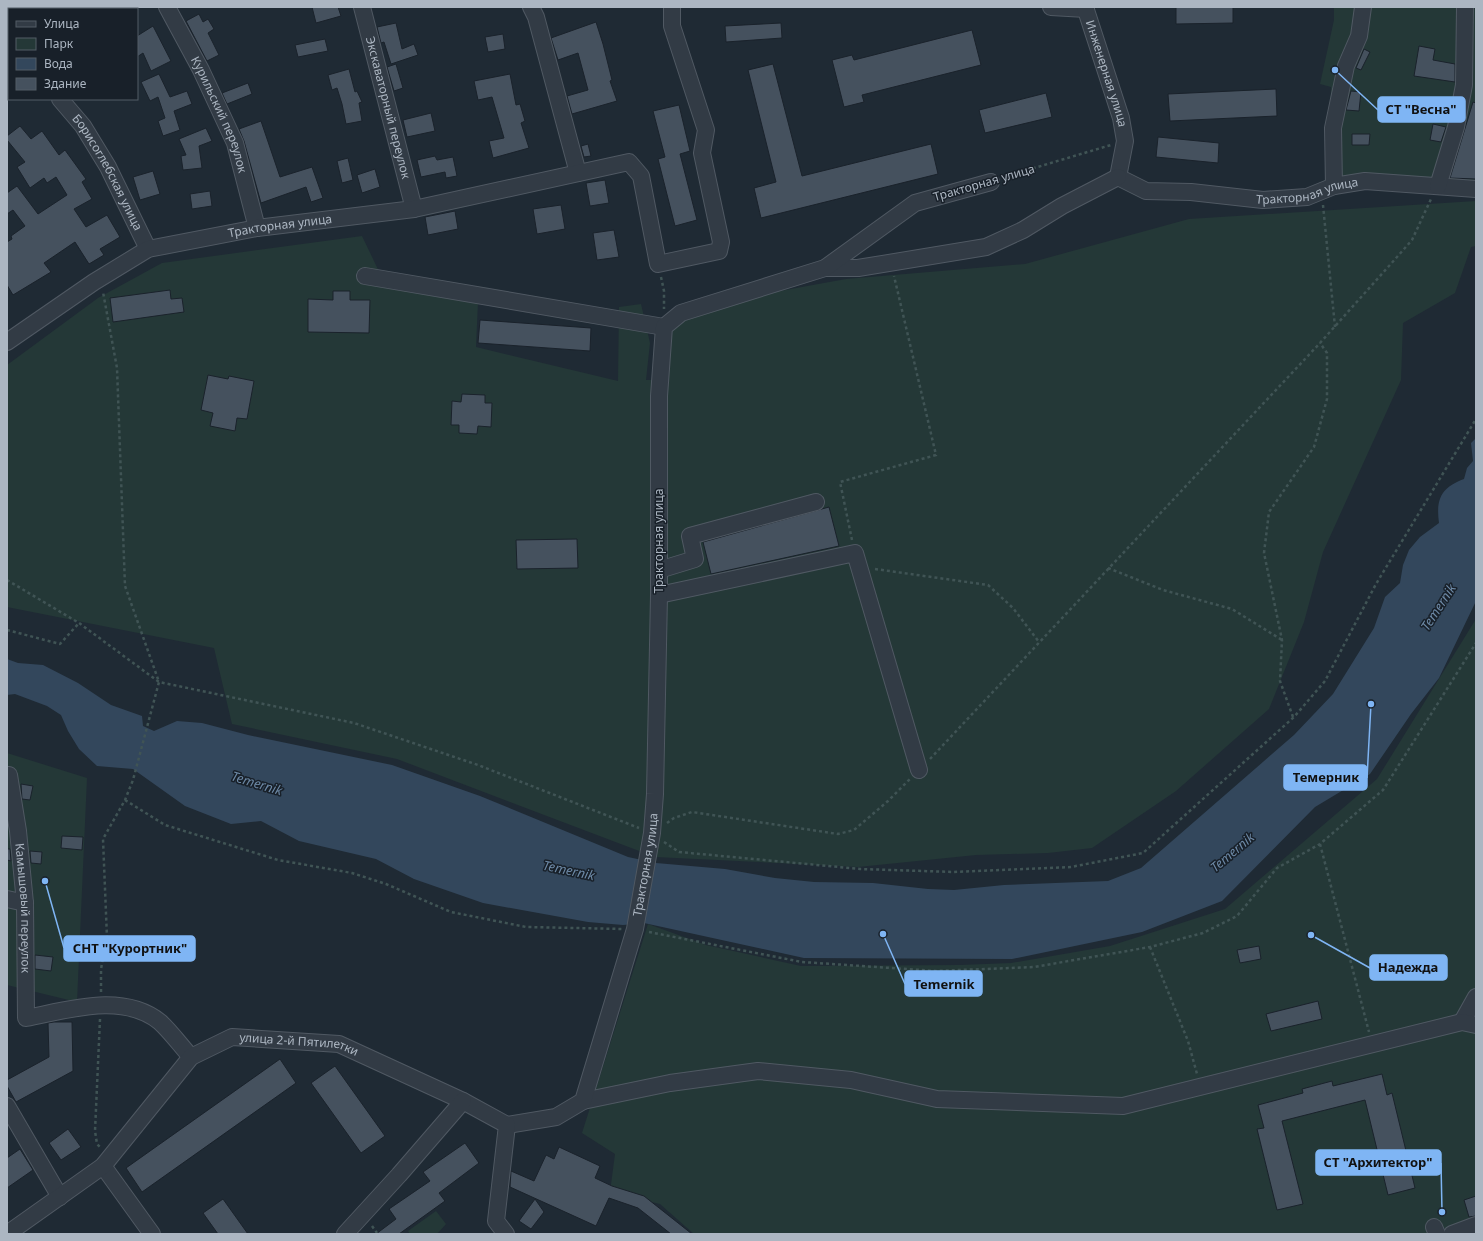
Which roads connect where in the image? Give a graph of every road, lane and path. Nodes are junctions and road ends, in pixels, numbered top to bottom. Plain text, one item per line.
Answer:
1 (167, 7) edge
2 (362, 7) edge
3 (531, 7) edge
4 (672, 7) edge
5 (1051, 7) edge
6 (1363, 7) edge
7 (1465, 7) edge
8 (1085, 8) edge
9 (1471, 37) edge
10 (61, 100) edge
11 (1125, 141) junction
12 (578, 173) junction
13 (1118, 177) junction
14 (990, 182) joint
15 (1438, 186) junction
16 (1328, 188) junction
17 (1476, 189) edge
18 (414, 209) junction
19 (257, 228) junction
20 (148, 249) junction
21 (891, 263) junction
22 (658, 264) junction
23 (825, 268) junction
24 (365, 276) dead end
25 (101, 278) junction
26 (664, 327) junction
27 (1335, 327) junction
28 (7, 342) edge
29 (1320, 343) junction
30 (1476, 419) edge
31 (816, 502) dead end
32 (857, 560) junction
33 (1108, 568) junction
34 (659, 570) junction
35 (7, 580) edge
36 (659, 595) junction
37 (79, 623) junction
38 (7, 630) edge
39 (1282, 640) junction
40 (1039, 642) junction
41 (1476, 643) edge
42 (159, 682) junction
43 (1294, 717) junction
44 (919, 770) junction
45 (9, 775) dead end
46 (125, 800) junction
47 (12, 830) edge
48 (652, 833) junction
49 (1320, 844) junction
50 (7, 899) edge
51 (25, 903) junction
52 (635, 928) junction
53 (1150, 947) junction
54 (1476, 997) edge
55 (101, 1004) junction
56 (1469, 1023) edge
57 (1372, 1044) junction
58 (190, 1057) junction
59 (1200, 1087) junction
60 (463, 1101) junction
61 (583, 1102) junction
62 (7, 1106) edge
63 (507, 1125) junction
64 (106, 1162) junction
65 (60, 1197) junction
66 (1476, 1225) edge
67 (7, 1234) edge
68 (152, 1234) edge
69 (345, 1234) edge
70 (506, 1234) edge
71 (1452, 1234) edge

1 - 19 street, Курильский переулок
2 - 18 street, Экскаваторный переулок
3 - 12 street
4 - 22 street
5 - 8 street
6 - 16 street
7 - 9 street
8 - 11 street, Инженерная улица
9 - 15 street
10 - 20 street, Борисоглебская улица
11 - 13 street
11 - 14 path, Тракторная улица
12 - 18 street, Тракторная улица
12 - 22 street, Тракторная улица
13 - 16 street, Тракторная улица
13 - 21 street, Тракторная улица
14 - 23 street, Тракторная улица
15 - 16 street, Тракторная улица
15 - 17 street, Тракторная улица
15 - 27 path
16 - 27 path
18 - 19 street, Тракторная улица
19 - 20 street, Тракторная улица
20 - 25 street, Тракторная улица
21 - 23 street, Тракторная улица
21 - 32 path
22 - 26 path
23 - 26 street, Тракторная улица
24 - 26 street
25 - 28 street, Тракторная улица
25 - 42 path
26 - 34 street, Тракторная улица
27 - 29 path
29 - 33 path
29 - 39 path
30 - 43 path
31 - 34 street
32 - 36 street
32 - 40 path
32 - 44 street
33 - 39 path
33 - 40 path
34 - 36 street, Тракторная улица
35 - 37 path
36 - 48 street, Тракторная улица
37 - 38 path
37 - 42 path
39 - 43 path
40 - 44 path
41 - 49 path
42 - 46 path
42 - 48 path
43 - 48 path
44 - 48 path
45 - 47 street, Камышовый переулок
46 - 52 path
46 - 55 path
47 - 51 street, Камышовый переулок
48 - 52 street, Тракторная улица
49 - 53 path
49 - 57 path
50 - 51 street
51 - 55 street, Камышовый переулок
52 - 53 path
52 - 61 street
53 - 59 path
54 - 56 street
55 - 58 street
55 - 64 path
56 - 57 street
57 - 59 street
58 - 60 street, улица 2-й Пятилетки
58 - 64 street, улица 2-й Пятилетки
59 - 61 street
60 - 63 street, улица 2-й Пятилетки
60 - 69 street
61 - 63 street
62 - 65 street
63 - 70 street
64 - 65 street, улица 2-й Пятилетки
64 - 68 street
65 - 67 street, улица 2-й Пятилетки
66 - 71 street

